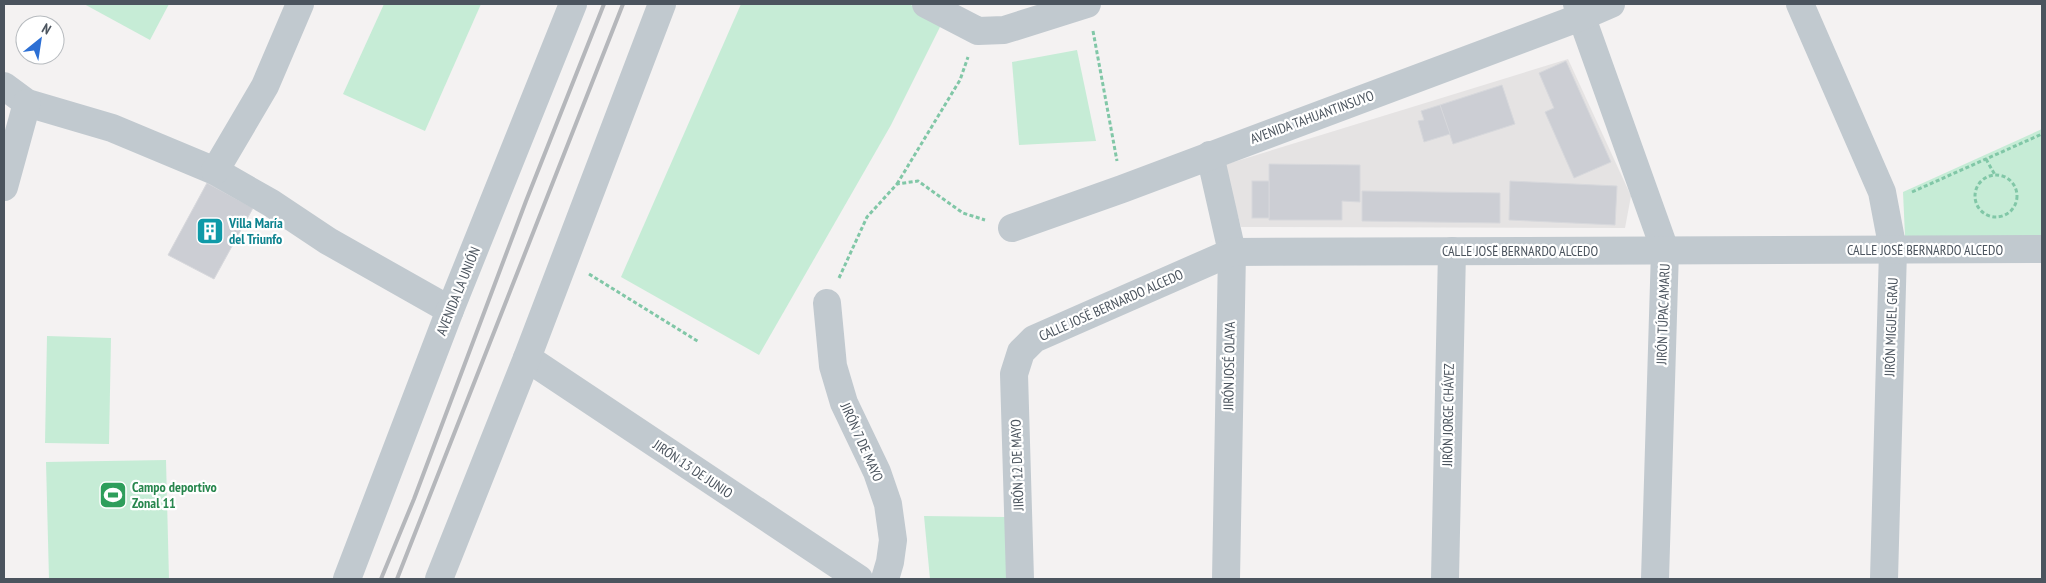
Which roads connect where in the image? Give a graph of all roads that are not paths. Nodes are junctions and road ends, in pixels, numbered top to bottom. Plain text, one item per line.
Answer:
1 (300, 4) edge
2 (573, 4) edge
3 (662, 4) edge
4 (926, 4) edge
5 (1611, 4) edge
6 (1800, 4) edge
7 (1579, 10) edge
8 (1089, 14) edge
9 (4, 86) edge
10 (27, 102) junction
11 (1210, 155) junction
12 (215, 171) junction
13 (4, 188) edge
14 (1012, 228) road end
15 (2042, 249) edge
16 (1665, 250) junction
17 (1893, 250) junction
18 (1452, 251) junction
19 (1232, 252) junction
20 (827, 303) road end
21 (450, 310) junction
22 (1021, 352) joint
23 (527, 358) junction
24 (347, 579) edge
25 (439, 579) edge
26 (860, 579) edge
27 (885, 579) edge
28 (1020, 579) edge
29 (1226, 579) edge
30 (1444, 579) edge
31 (1655, 579) edge
32 (1884, 579) edge

1 - 12 street
2 - 21 street, AVENIDA LA UNIÓN
3 - 23 street
4 - 8 street
5 - 7 street, AVENIDA TAHUANTINSUYO
6 - 17 street, JIRÓN MIGUEL GRAU
7 - 11 street, AVENIDA TAHUANTINSUYO
7 - 16 street, JIRÓN TÚPAC AMARU
9 - 10 street
10 - 12 street
10 - 13 street
11 - 14 street, AVENIDA TAHUANTINSUYO
11 - 19 street, JIRÓN JOSÉ OLAYA
12 - 21 street
15 - 17 street, CALLE JOSË BERNARDO ALCEDO
16 - 17 street, CALLE JOSË BERNARDO ALCEDO
16 - 18 street, CALLE JOSË BERNARDO ALCEDO
16 - 31 street, JIRÓN TÚPAC AMARU
17 - 32 street, JIRÓN MIGUEL GRAU
18 - 19 street, CALLE JOSË BERNARDO ALCEDO
18 - 30 street, JIRÓN JORGE CHÁVEZ
19 - 22 street, CALLE JOSË BERNARDO ALCEDO
19 - 29 street, JIRÓN JOSÉ OLAYA
20 - 27 street, JIRÓN 7 DE MAYO
21 - 24 street, AVENIDA LA UNIÓN
22 - 28 street, JIRÓN 12 DE MAYO
23 - 25 street
23 - 26 street, JIRÓN 13 DE JUNIO

